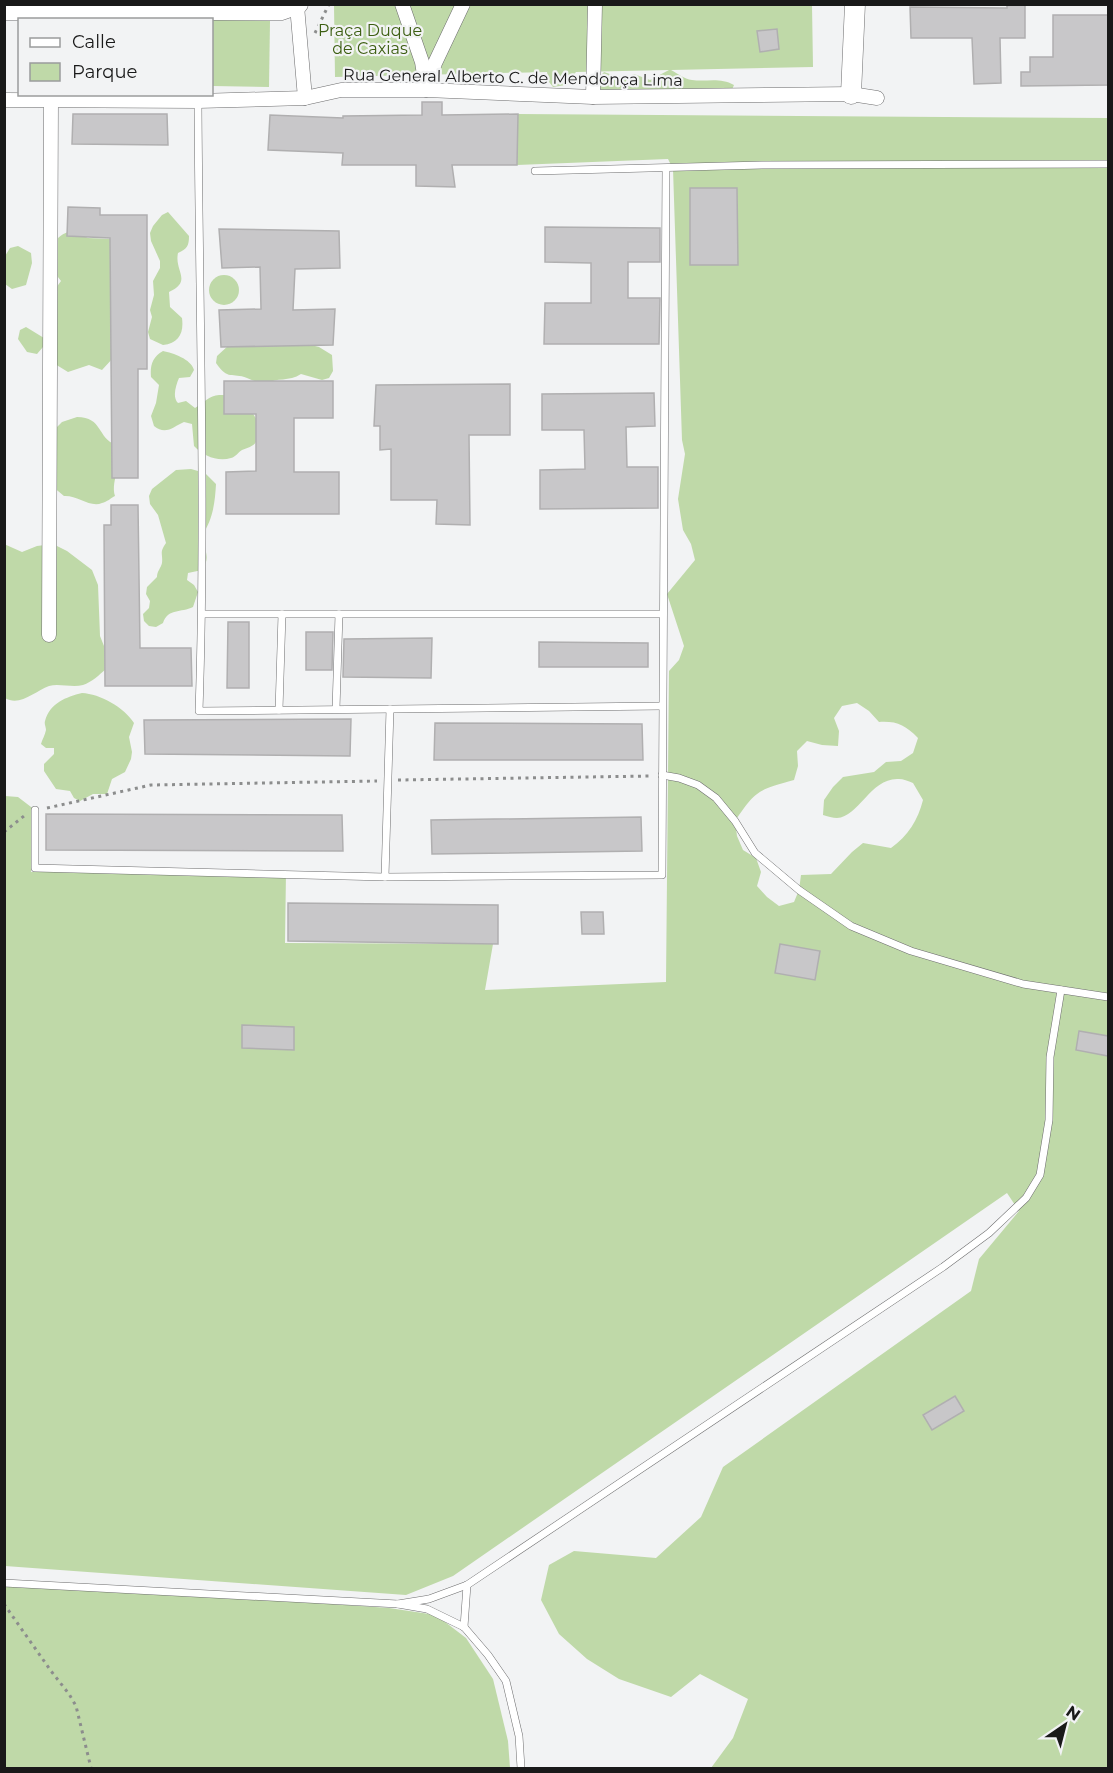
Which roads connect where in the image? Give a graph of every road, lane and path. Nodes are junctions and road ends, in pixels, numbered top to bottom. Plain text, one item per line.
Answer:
1 (402, 4) edge
2 (463, 4) edge
3 (595, 4) edge
4 (855, 4) edge
5 (298, 5) edge
6 (4, 10) edge
7 (426, 90) junction
8 (850, 94) junction
9 (593, 97) junction
10 (51, 98) junction
11 (878, 98) dead end
12 (305, 99) junction
13 (4, 100) edge
14 (198, 101) junction
15 (1108, 164) edge
16 (666, 169) junction
17 (535, 171) dead end
18 (202, 614) junction
19 (282, 614) junction
20 (339, 614) junction
21 (663, 614) junction
22 (49, 635) dead end
23 (662, 706) junction
24 (336, 709) junction
25 (390, 709) junction
26 (279, 710) junction
27 (662, 776) junction
28 (388, 781) junction
29 (35, 810) junction
30 (4, 832) edge
31 (385, 877) junction
32 (1060, 990) junction
33 (1108, 997) edge
34 (4, 1583) edge
35 (467, 1585) junction
36 (4, 1604) edge
37 (398, 1604) junction
38 (464, 1627) junction
39 (91, 1768) edge
40 (521, 1768) edge

1 - 7 street
2 - 7 street
3 - 9 street
4 - 8 main road
5 - 6 main road
5 - 12 street
7 - 9 street, Rua General Alberto C. de Mendonça Lima
7 - 12 street, Rua General Alberto C. de Mendonça Lima
8 - 9 street, Rua General Alberto C. de Mendonça Lima
8 - 11 street, Rua General Alberto C. de Mendonça Lima
10 - 13 street, Rua General Alberto C. de Mendonça Lima
10 - 14 street, Rua General Alberto C. de Mendonça Lima
10 - 22 street
12 - 14 street, Rua General Alberto C. de Mendonça Lima
14 - 18 lane
15 - 16 lane
16 - 17 lane
16 - 21 lane
18 - 19 lane
18 - 26 lane
19 - 20 lane
19 - 26 lane
20 - 21 lane
20 - 24 lane
21 - 23 lane
23 - 25 lane
23 - 27 lane
24 - 25 lane
24 - 26 lane
25 - 28 lane
27 - 28 path
27 - 31 lane
27 - 32 lane
28 - 29 path
28 - 31 lane
29 - 30 path
29 - 31 lane
32 - 33 lane
32 - 35 lane
34 - 37 lane
35 - 37 lane
35 - 38 lane
36 - 39 path
37 - 38 lane
38 - 40 lane

